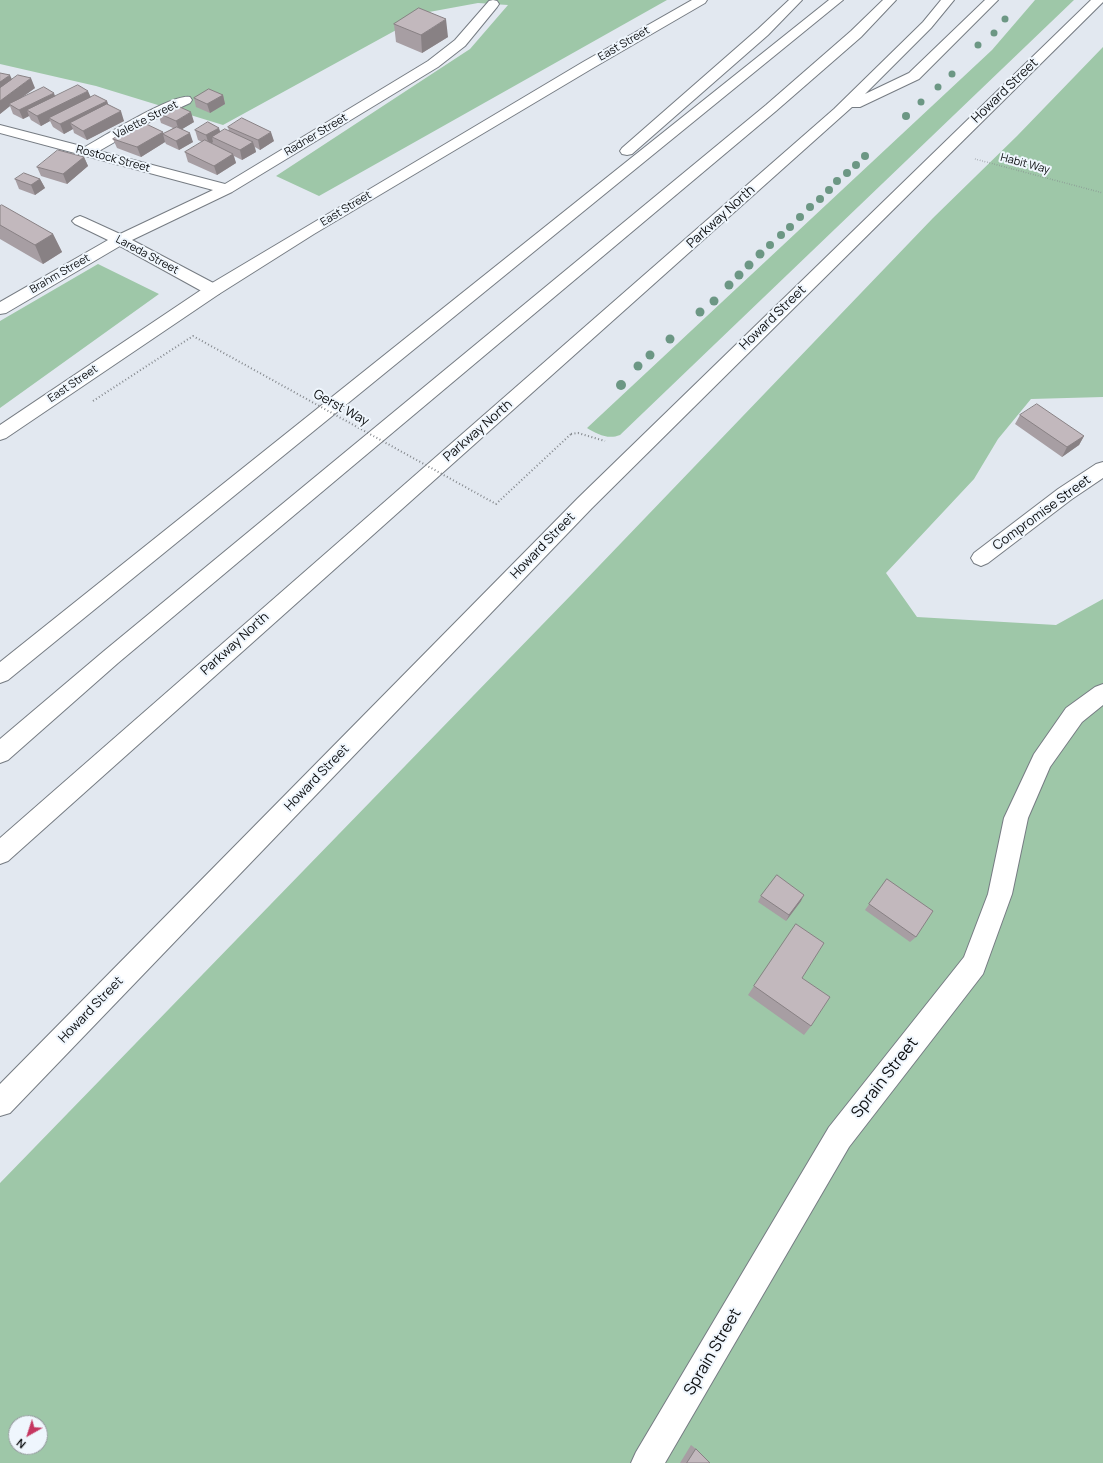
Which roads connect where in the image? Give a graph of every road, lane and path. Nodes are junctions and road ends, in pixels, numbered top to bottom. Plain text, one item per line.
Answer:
1 (701, 0) edge
2 (796, 0) edge
3 (837, 0) edge
4 (890, 0) edge
5 (948, 0) edge
6 (992, 0) edge
7 (1098, 0) edge
8 (493, 4) dead end
9 (185, 100) dead end
10 (839, 112) junction
11 (0, 129) edge
12 (944, 151) junction
13 (87, 152) junction
14 (227, 189) junction
15 (1103, 192) edge
16 (80, 220) dead end
17 (120, 240) junction
18 (213, 290) junction
19 (0, 309) edge
20 (362, 382) junction
21 (93, 401) dead end
22 (0, 434) edge
23 (571, 434) dead end
24 (1103, 469) edge
25 (981, 558) dead end
26 (0, 674) edge
27 (1103, 693) edge
28 (0, 753) edge
29 (0, 853) edge
30 (0, 1103) edge
31 (647, 1463) edge

1 - 18 main road, East Street
2 - 20 main road
3 - 20 main road
4 - 28 main road
5 - 10 main road, Parkway North
6 - 10 main road
7 - 12 main road, Howard Street
8 - 14 main road, Radner Street
9 - 13 main road, Valette Street
10 - 29 main road, Parkway North
11 - 13 main road, Rostock Street
12 - 15 path, Habit Way
12 - 30 main road, Howard Street
13 - 14 main road, Rostock Street
14 - 17 main road, Radner Street
16 - 17 main road, Lareda Street
17 - 18 main road, Lareda Street
17 - 19 main road, Brahm Street
18 - 22 main road, East Street
20 - 26 main road
21 - 23 path, Gerst Way, bridge
24 - 25 main road, Compromise Street
27 - 31 main road, Sprain Street

